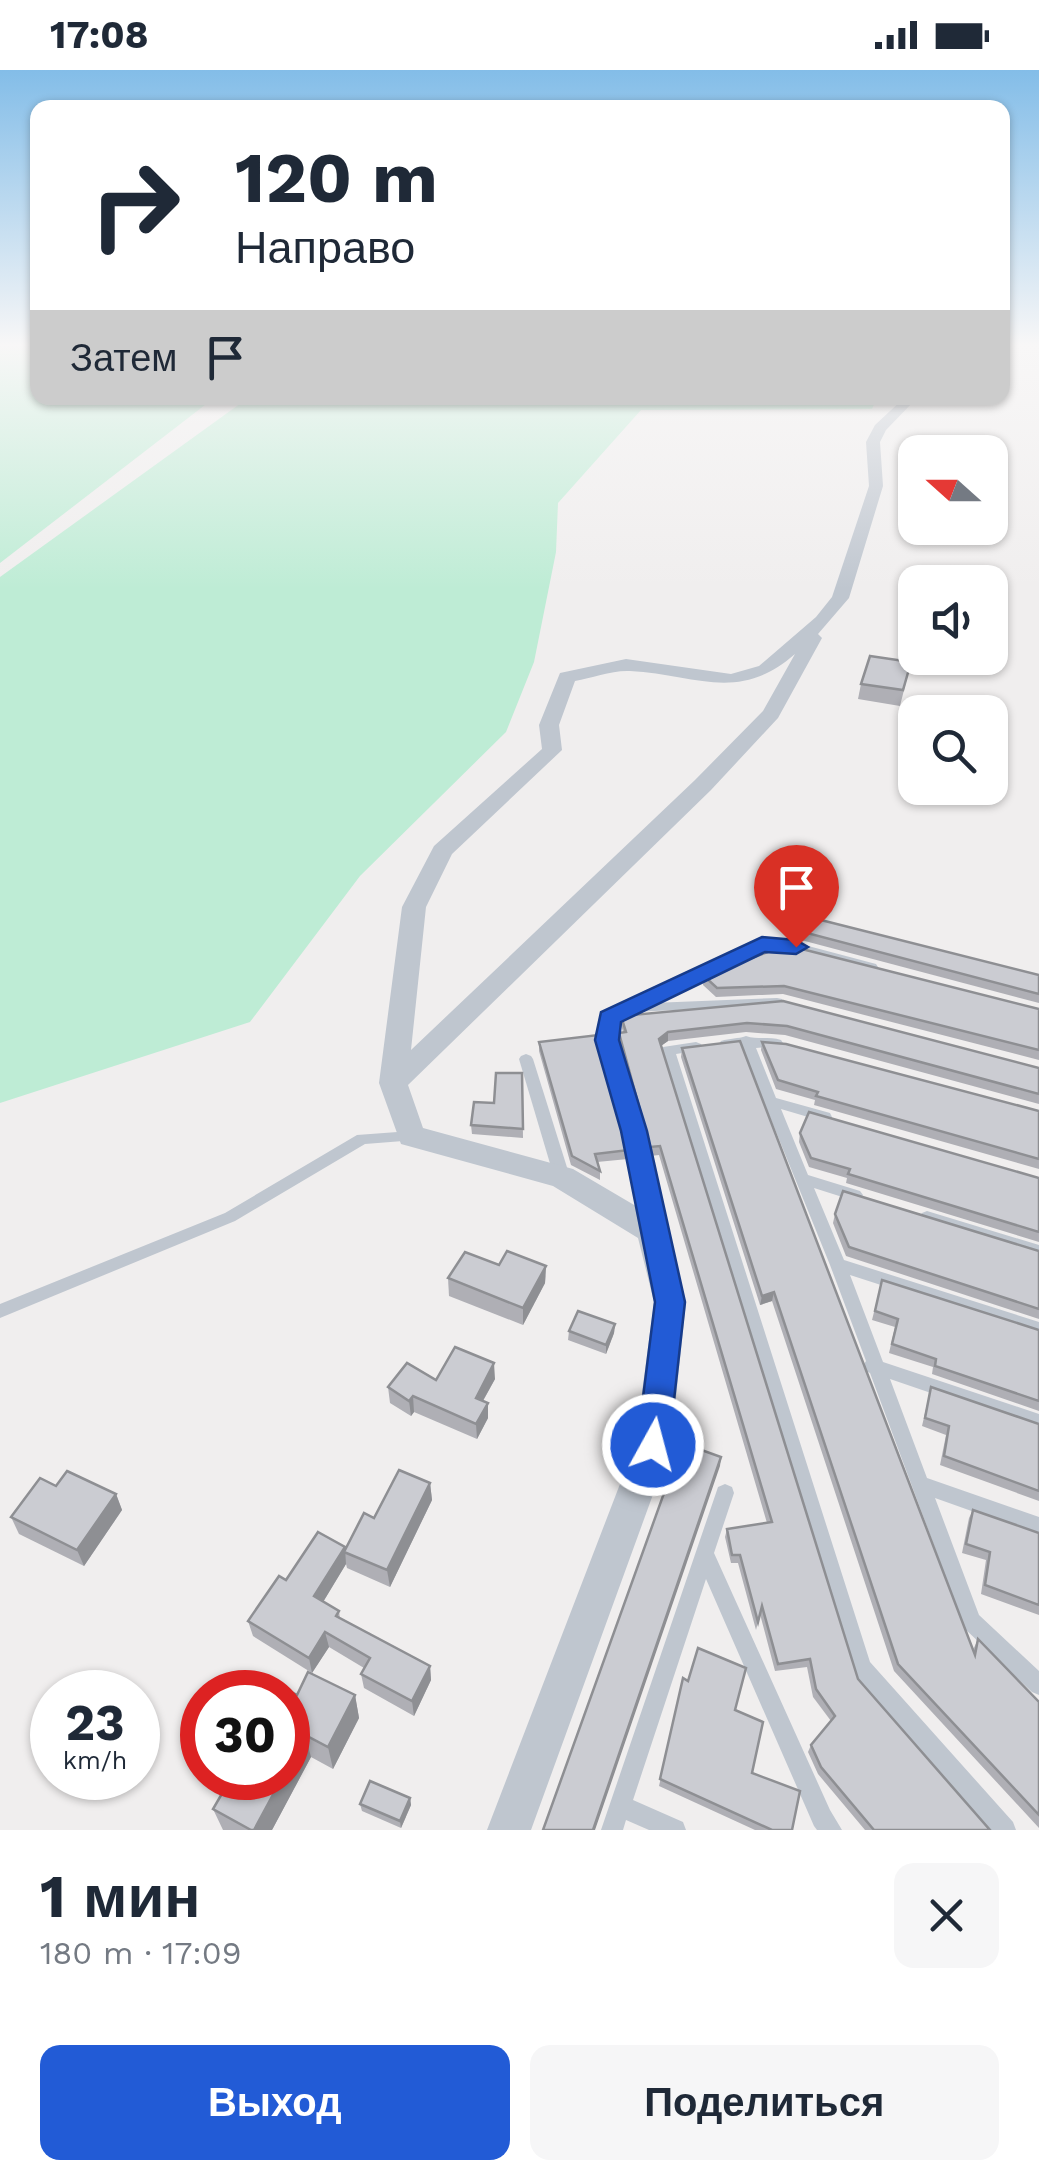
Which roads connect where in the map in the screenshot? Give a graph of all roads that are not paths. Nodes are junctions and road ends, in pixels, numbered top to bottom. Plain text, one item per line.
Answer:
1 (883, 425) edge
2 (822, 621) junction
3 (890, 972) edge
4 (800, 1007) edge
5 (630, 1008) junction
6 (746, 1042) junction
7 (785, 1044) edge
8 (526, 1059) dead end
9 (394, 1083) junction
10 (770, 1101) junction
11 (847, 1123) edge
12 (411, 1136) junction
13 (562, 1177) junction
14 (802, 1179) junction
15 (875, 1201) edge
16 (912, 1212) edge
17 (652, 1231) junction
18 (1039, 1251) edge
19 (838, 1265) junction
20 (0, 1311) edge
21 (1039, 1329) edge
22 (872, 1366) junction
23 (1039, 1422) edge
24 (918, 1484) junction
25 (725, 1493) dead end
26 (1039, 1526) edge
27 (704, 1554) junction
28 (1039, 1685) edge
29 (620, 1806) junction
30 (509, 1830) edge
31 (612, 1830) edge
32 (674, 1830) edge
33 (831, 1830) edge
34 (1006, 1830) edge

1 - 2 street
2 - 9 street
2 - 9 street
3 - 5 lane
4 - 5 lane
5 - 17 lane
6 - 7 lane
6 - 10 lane
6 - 34 lane
8 - 13 lane
9 - 12 street
10 - 11 lane
10 - 14 lane
12 - 13 street
12 - 20 lane
13 - 17 street
14 - 15 lane
14 - 19 lane
16 - 18 lane
17 - 30 street
19 - 21 lane
19 - 22 lane
22 - 23 lane
22 - 24 lane
24 - 26 lane
24 - 28 lane
25 - 27 lane
27 - 29 lane
27 - 33 lane
29 - 31 lane
29 - 32 lane

